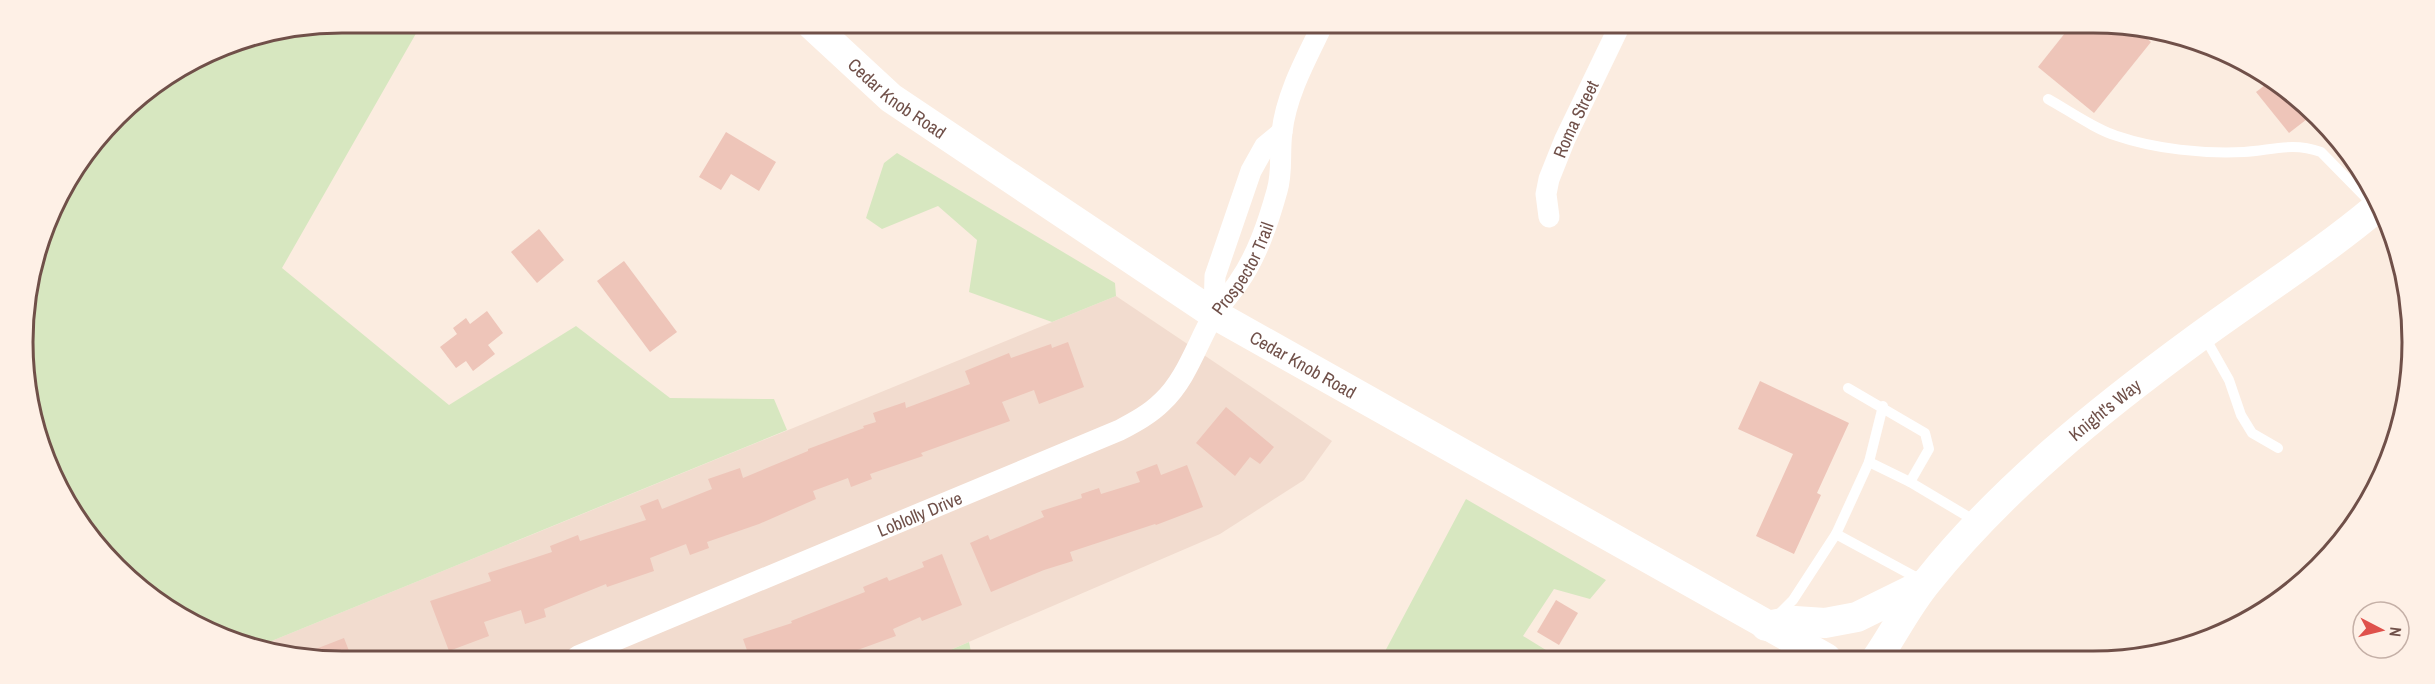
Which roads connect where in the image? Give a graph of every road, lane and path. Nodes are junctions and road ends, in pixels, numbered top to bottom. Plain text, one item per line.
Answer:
1 (821, 33) edge
2 (1319, 33) edge
3 (1616, 33) edge
4 (2048, 99) dead end
5 (1282, 132) junction
6 (2366, 198) edge
7 (2372, 211) edge
8 (1549, 217) dead end
9 (1214, 314) junction
10 (2203, 334) junction
11 (1848, 388) dead end
12 (1883, 406) junction
13 (2278, 448) dead end
14 (1869, 462) junction
15 (1910, 482) junction
16 (1980, 523) junction
17 (1836, 534) junction
18 (1926, 583) junction
19 (1771, 629) junction
20 (590, 651) edge
21 (1788, 651) edge
22 (1813, 651) edge
23 (1882, 651) edge

1 - 9 street, Cedar Knob Road
2 - 5 street, Prospector Trail
3 - 8 street, Roma Street
4 - 6 lane
5 - 9 street, Prospector Trail
5 - 9 street, Prospector Trail
7 - 10 street, Knight's Way
9 - 19 street, Cedar Knob Road
9 - 20 street, Loblolly Drive
10 - 13 lane
10 - 16 street, Knight's Way
11 - 12 lane
12 - 14 lane
12 - 15 lane
14 - 15 lane
14 - 17 lane
15 - 16 lane
16 - 18 street, Knight's Way
17 - 18 lane
17 - 19 lane
18 - 19 street
18 - 23 street, Knight's Way
19 - 21 street
19 - 22 street, Cedar Knob Road

